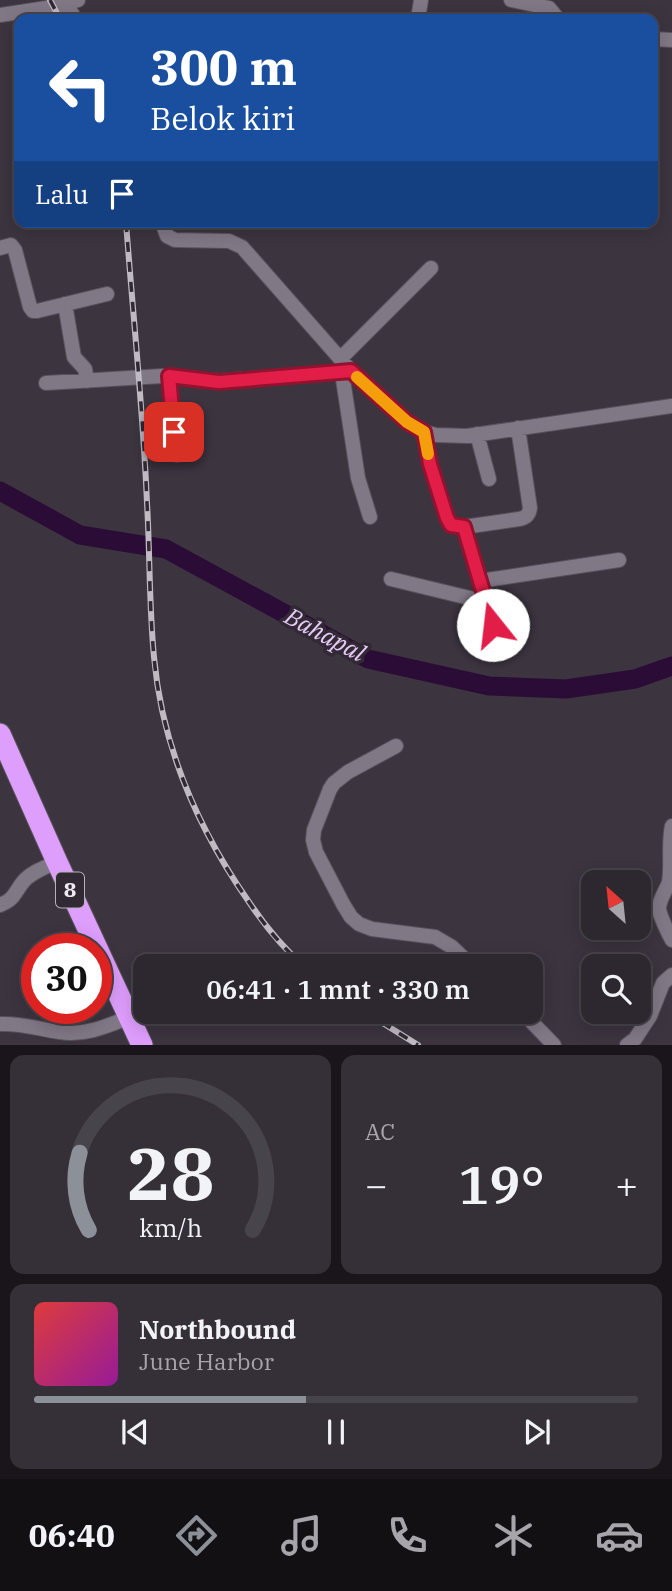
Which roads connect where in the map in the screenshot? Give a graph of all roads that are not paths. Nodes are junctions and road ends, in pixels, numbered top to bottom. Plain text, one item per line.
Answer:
1 (511, 0) edge
2 (74, 1) edge
3 (556, 13) edge
4 (0, 15) edge
5 (164, 228) edge
6 (0, 248) edge
7 (431, 268) dead end
8 (107, 294) dead end
9 (65, 304) junction
10 (344, 368) junction
11 (169, 376) junction
12 (87, 381) junction
13 (46, 383) dead end
14 (672, 406) edge
15 (517, 428) junction
16 (424, 432) junction
17 (477, 434) junction
18 (177, 455) dead end
19 (489, 479) dead end
20 (370, 517) dead end
21 (464, 527) junction
22 (619, 560) dead end
23 (391, 579) dead end
24 (480, 581) junction
25 (486, 602) junction
26 (493, 625) dead end
27 (0, 734) edge
28 (396, 746) dead end
29 (672, 826) edge
30 (57, 862) junction
31 (0, 905) edge
32 (672, 940) edge
33 (459, 954) edge
34 (672, 975) edge
35 (130, 1017) junction
36 (0, 1024) edge
37 (534, 1024) edge
38 (142, 1045) edge
39 (554, 1045) edge
40 (627, 1045) edge

1 - 3 street
2 - 4 street
5 - 10 street
6 - 9 street
7 - 10 street
8 - 9 street
9 - 12 street
10 - 11 street
10 - 16 street
10 - 20 street
11 - 12 street
11 - 18 street
12 - 13 street
14 - 15 street
15 - 17 street
15 - 21 street
16 - 17 street
16 - 21 street
17 - 19 street
21 - 24 street
22 - 24 street
23 - 25 street
24 - 25 street
25 - 26 street
27 - 30 highway, 8
28 - 33 street
29 - 32 street
30 - 31 street
30 - 35 highway, 8
34 - 40 street
35 - 36 street
35 - 38 highway, 8
37 - 39 street

